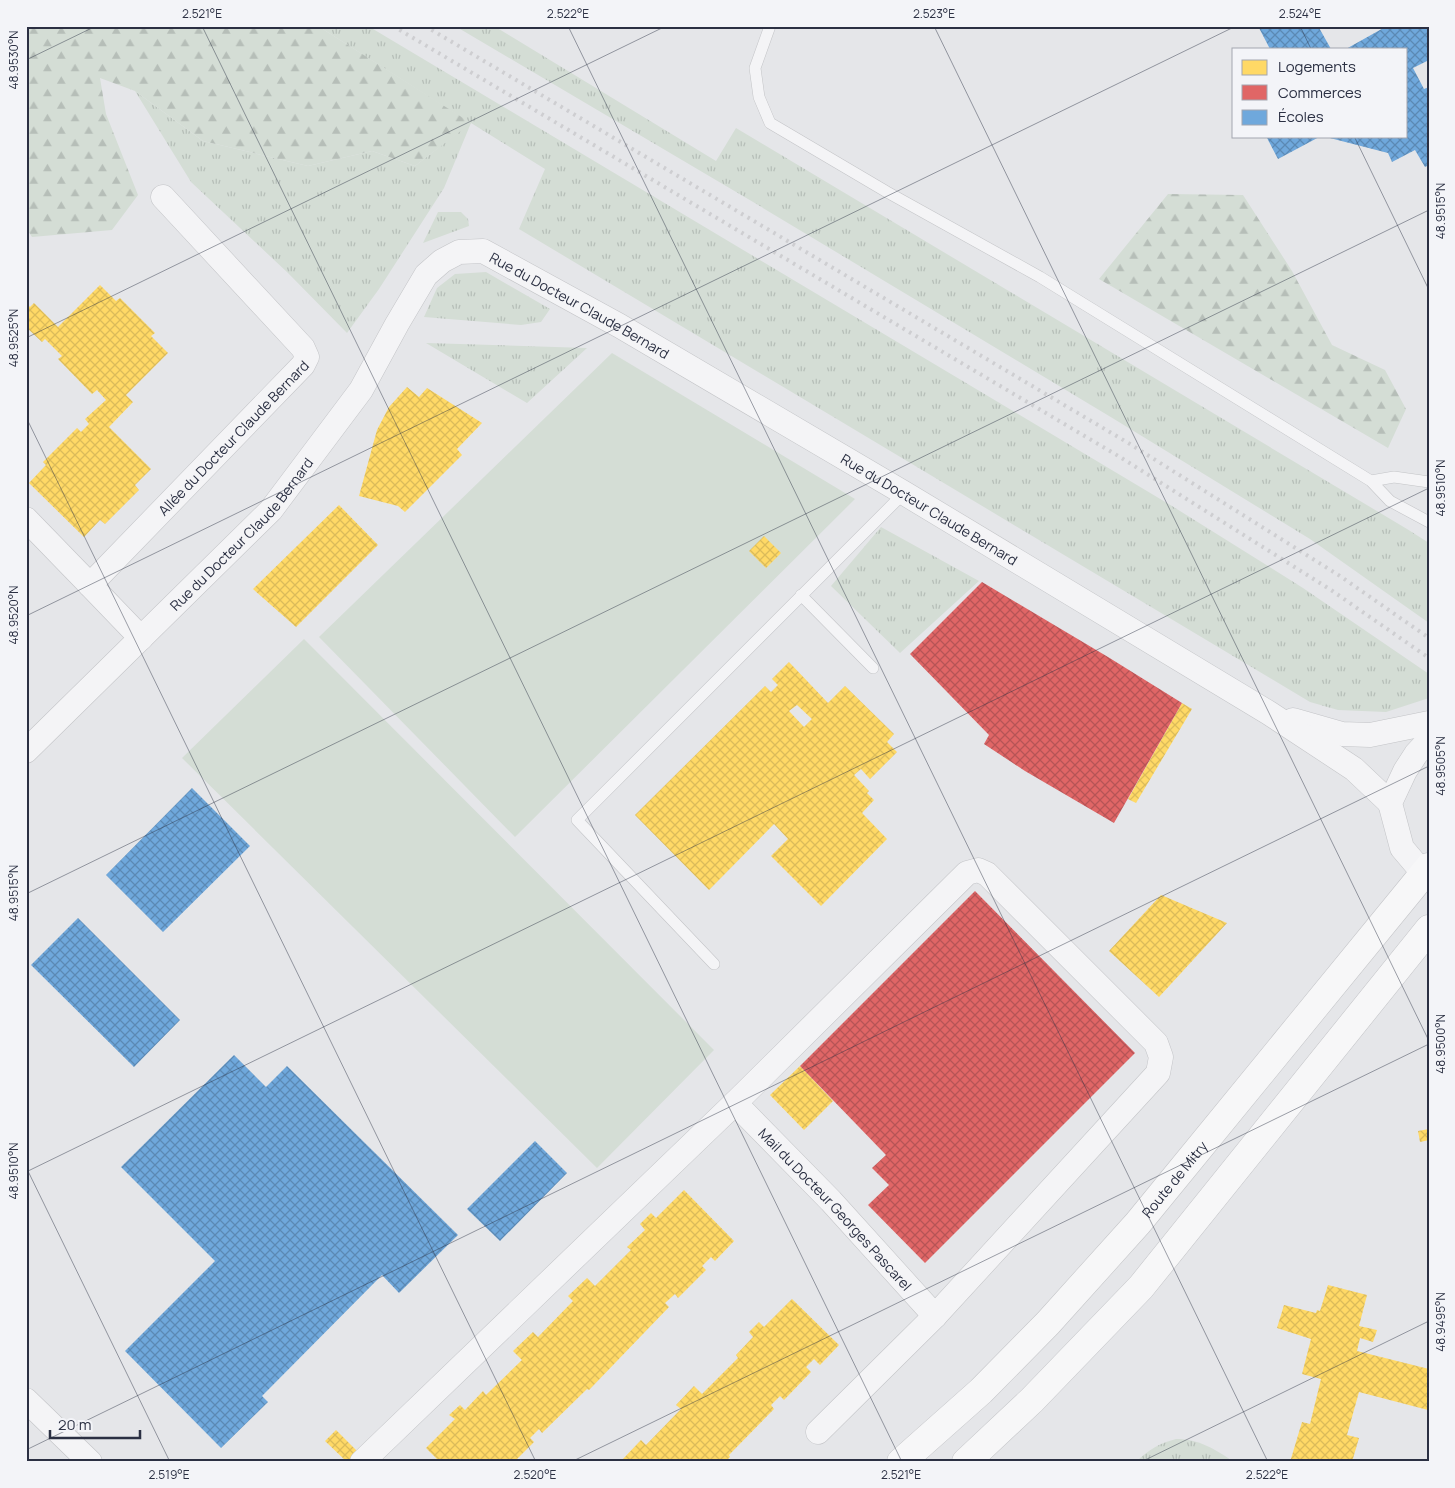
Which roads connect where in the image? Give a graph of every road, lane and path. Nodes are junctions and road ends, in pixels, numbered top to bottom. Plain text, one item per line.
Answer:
1 (770, 26) edge
2 (163, 197) dead end
3 (1372, 481) junction
4 (1429, 482) edge
5 (904, 493) junction
6 (26, 520) edge
7 (1429, 522) edge
8 (90, 585) junction
9 (801, 595) junction
10 (141, 638) junction
11 (873, 668) dead end
12 (1269, 713) junction
13 (1429, 723) edge
14 (1429, 740) edge
15 (26, 750) edge
16 (1390, 803) junction
17 (1427, 873) edge
18 (1429, 929) edge
19 (714, 964) dead end
20 (735, 1102) junction
21 (935, 1316) junction
22 (26, 1400) edge
23 (818, 1432) dead end
24 (90, 1462) edge
25 (362, 1462) edge
26 (901, 1462) edge
27 (966, 1462) edge

1 - 3 lane
2 - 8 street, Allée du Docteur Claude Bernard
3 - 4 lane
3 - 7 lane
5 - 9 lane
5 - 10 street, Rue du Docteur Claude Bernard
5 - 12 street, Rue du Docteur Claude Bernard
6 - 8 street
8 - 10 street
9 - 11 lane
9 - 19 lane
10 - 15 street, Rue du Docteur Claude Bernard
12 - 13 street, Rue du Docteur Claude Bernard
12 - 16 street, Rue du Docteur Claude Bernard
14 - 16 street
16 - 17 street
17 - 26 main road, Route de Mitry
18 - 27 main road
20 - 21 street, Mail du Docteur Georges Pascarel
20 - 21 street
20 - 25 street
21 - 23 street
22 - 24 street

